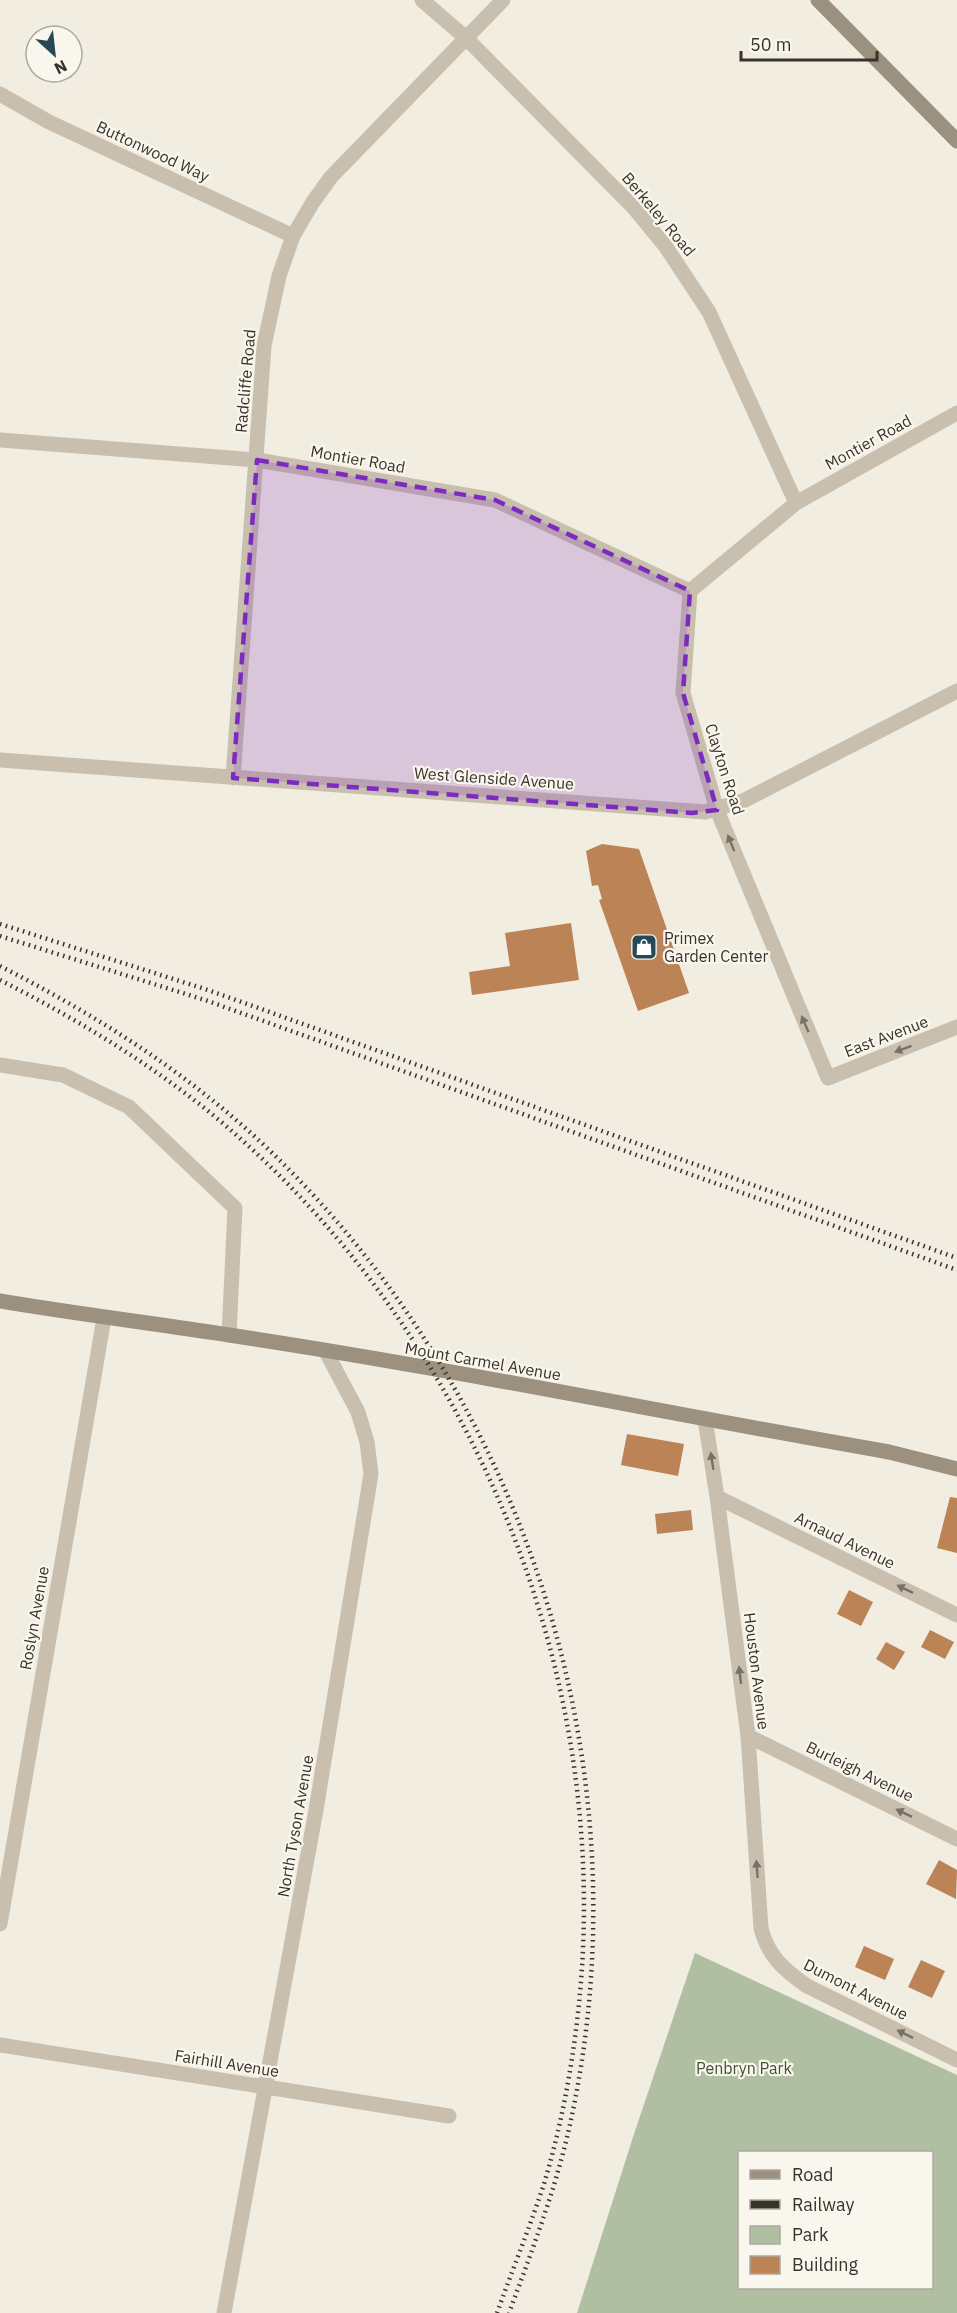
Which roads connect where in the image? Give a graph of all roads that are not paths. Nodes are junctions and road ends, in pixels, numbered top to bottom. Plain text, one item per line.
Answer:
1 (422, 0) edge
2 (503, 0) edge
3 (818, 0) edge
4 (466, 38) junction
5 (0, 94) edge
6 (957, 141) edge
7 (292, 236) junction
8 (957, 414) edge
9 (0, 440) edge
10 (257, 460) junction
11 (796, 503) junction
12 (690, 591) junction
13 (957, 691) edge
14 (0, 760) edge
15 (233, 778) junction
16 (717, 810) junction
17 (957, 1027) edge
18 (0, 1065) edge
19 (828, 1078) joint
20 (0, 1301) edge
21 (104, 1318) junction
22 (229, 1335) junction
23 (326, 1352) junction
24 (705, 1419) junction
25 (957, 1469) edge
26 (717, 1497) junction
27 (957, 1615) edge
28 (748, 1736) junction
29 (957, 1839) edge
30 (0, 1924) edge
31 (760, 1928) joint
32 (0, 2045) edge
33 (957, 2060) edge
34 (267, 2088) junction
35 (449, 2116) dead end
36 (224, 2313) edge

1 - 4 street, Berkeley Road
2 - 4 street, Radcliffe Road
3 - 6 street
4 - 7 street, Radcliffe Road
4 - 11 street, Berkeley Road
5 - 7 street, Buttonwood Way
7 - 10 street, Radcliffe Road
8 - 11 street, Montier Road
9 - 10 street, Montier Road
10 - 12 street, Montier Road
10 - 15 street, Radcliffe Road
11 - 12 street
12 - 16 street, Clayton Road
13 - 16 street, West Glenside Avenue
14 - 15 street, West Glenside Avenue
15 - 16 street, West Glenside Avenue
19 -> 16 street, Clayton Road
17 -> 19 street, East Avenue
18 - 22 street
20 - 21 street, Mount Carmel Avenue
21 - 22 street, Mount Carmel Avenue
21 - 30 street, Roslyn Avenue
22 - 23 street, Mount Carmel Avenue
23 - 24 street, Mount Carmel Avenue
23 - 34 street, North Tyson Avenue
24 - 25 street, Mount Carmel Avenue
26 -> 24 street, Houston Avenue
27 -> 26 street, Arnaud Avenue
28 -> 26 street, Houston Avenue
29 -> 28 street, Burleigh Avenue
31 -> 28 street, Houston Avenue
33 -> 31 street, Dumont Avenue
32 - 34 street, Fairhill Avenue
34 - 35 street, Fairhill Avenue
34 - 36 street, North Tyson Avenue

